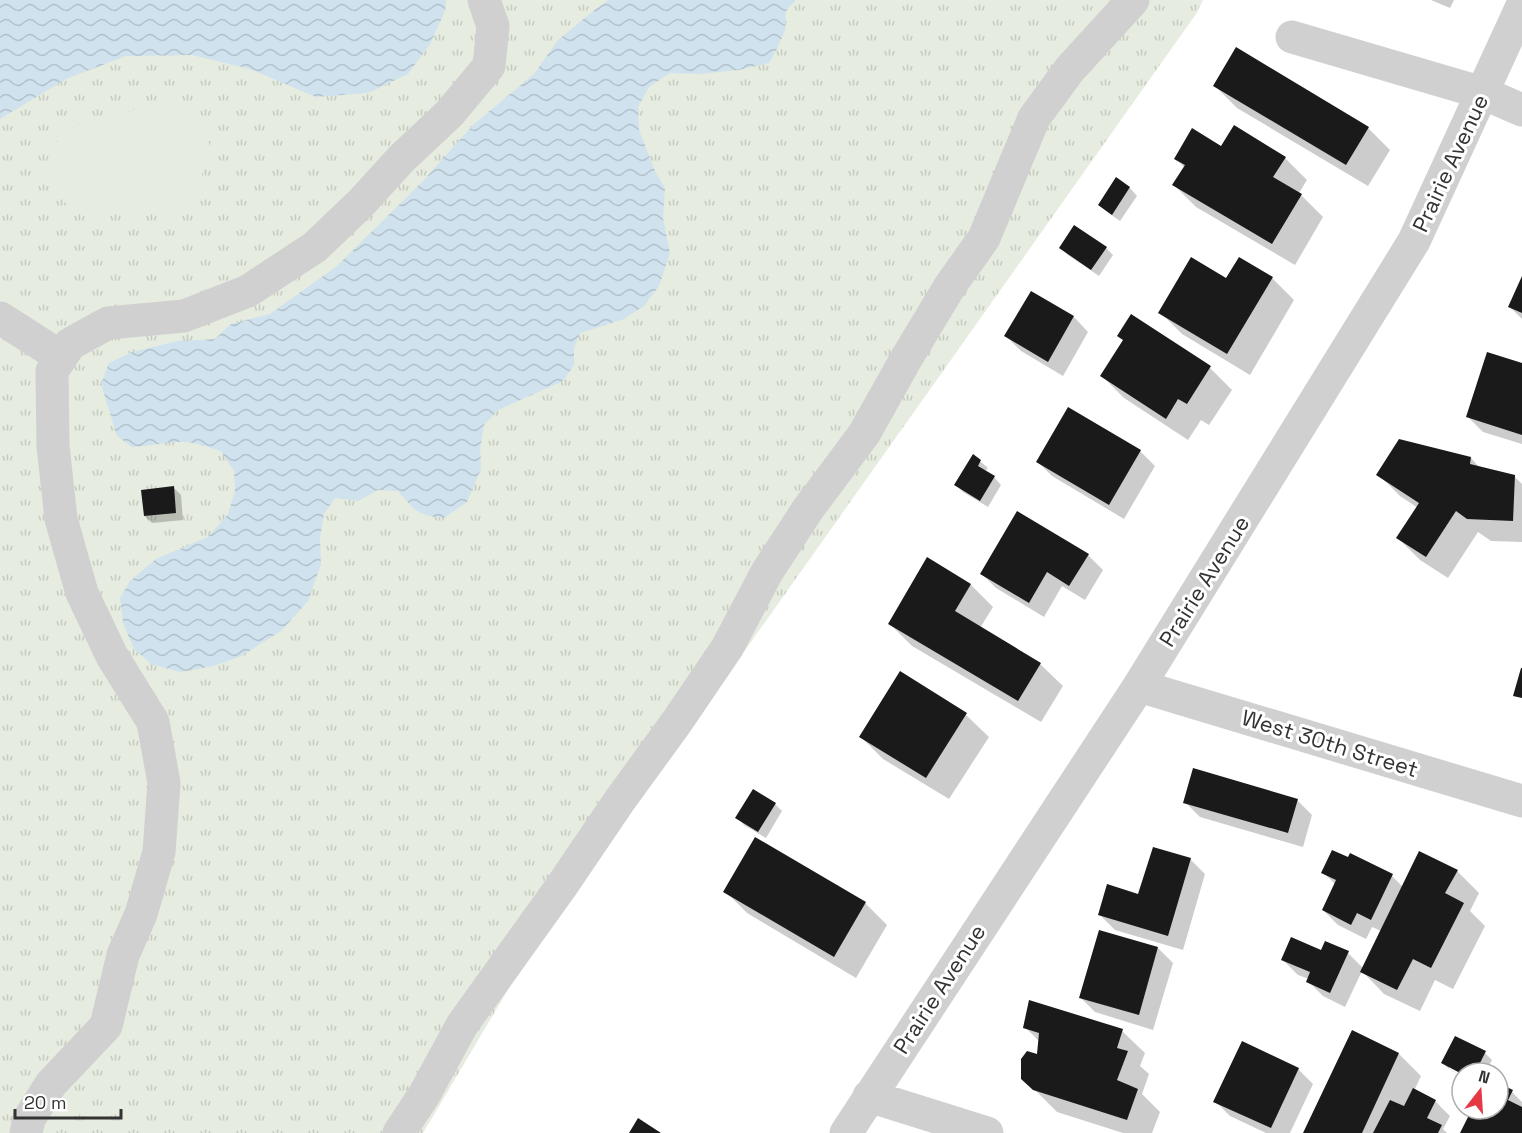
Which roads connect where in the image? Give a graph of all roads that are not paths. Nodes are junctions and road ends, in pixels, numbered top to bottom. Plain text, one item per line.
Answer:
1 (484, 0) edge
2 (1133, 0) edge
3 (1522, 6) edge
4 (1292, 37) dead end
5 (1483, 93) junction
6 (1522, 110) edge
7 (0, 318) edge
8 (61, 357) junction
9 (1138, 686) junction
10 (1522, 801) edge
11 (869, 1096) junction
12 (26, 1133) edge
13 (399, 1133) edge
14 (846, 1133) edge
15 (987, 1133) edge

1 - 8 street
2 - 13 street
3 - 5 street, Prairie Avenue
4 - 5 street
5 - 6 street
5 - 9 street, Prairie Avenue
7 - 8 street
8 - 12 street
9 - 10 street, West 30th Street
9 - 11 street, Prairie Avenue
11 - 14 street, Prairie Avenue
11 - 15 street

